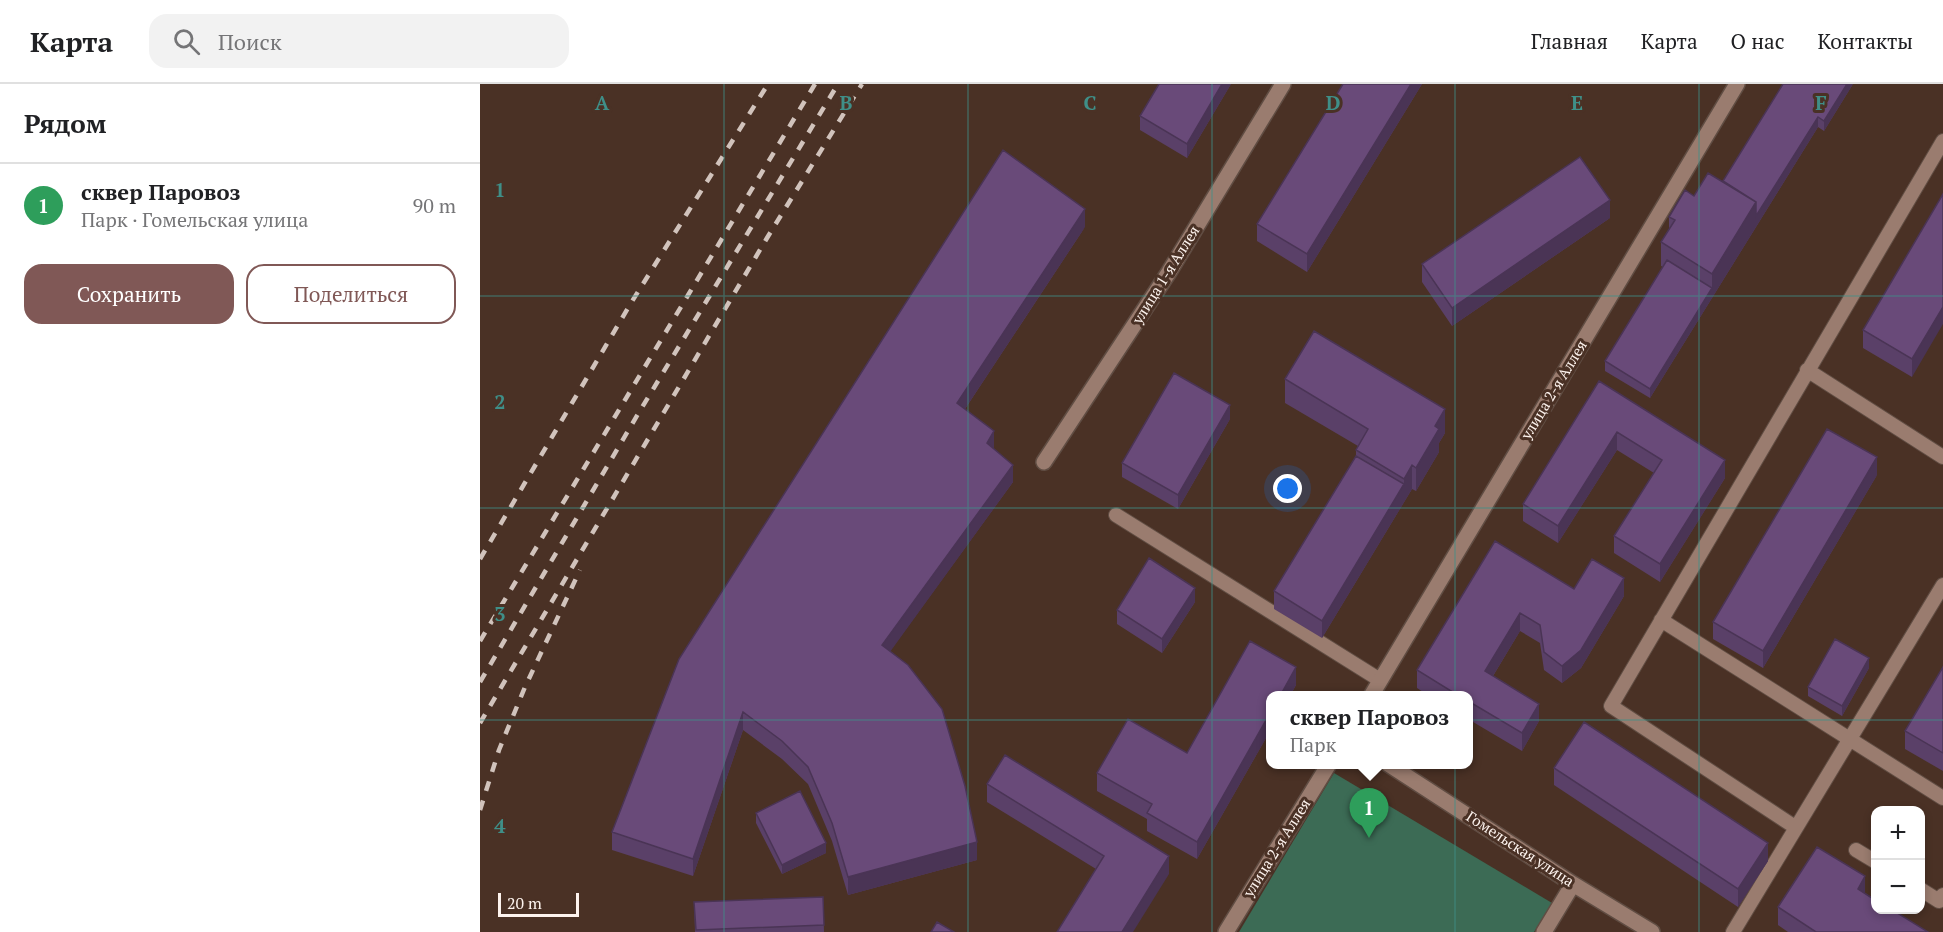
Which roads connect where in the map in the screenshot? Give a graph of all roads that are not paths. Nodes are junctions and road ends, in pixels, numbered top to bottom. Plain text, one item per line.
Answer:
1 (1283, 84) edge
2 (1737, 84) edge
3 (1943, 141) edge
4 (1807, 370) junction
5 (1942, 453) edge
6 (1044, 462) dead end
7 (1116, 515) dead end
8 (1943, 585) edge
9 (1661, 620) junction
10 (1380, 680) junction
11 (1374, 691) edge
12 (1849, 738) junction
13 (1327, 769) edge
14 (1394, 769) edge
15 (1943, 798) edge
16 (1795, 827) junction
17 (1856, 850) dead end
18 (1872, 860) edge
19 (1573, 884) junction
20 (1925, 892) edge
21 (1943, 895) edge
22 (1226, 932) edge
23 (1544, 932) edge
24 (1652, 932) edge
25 (1733, 932) edge

1 - 6 street, улица 1-я Аллея
2 - 10 street, улица 2-я Аллея
3 - 4 lane
4 - 5 lane
4 - 9 lane
7 - 10 lane
8 - 12 lane
9 - 12 lane
9 - 16 lane
10 - 11 street, улица 2-я Аллея
12 - 15 lane
12 - 16 lane
13 - 22 street, улица 2-я Аллея
14 - 19 street, Гомельская улица
16 - 25 lane
17 - 18 lane
19 - 23 street
19 - 24 street, Гомельская улица
20 - 21 lane

